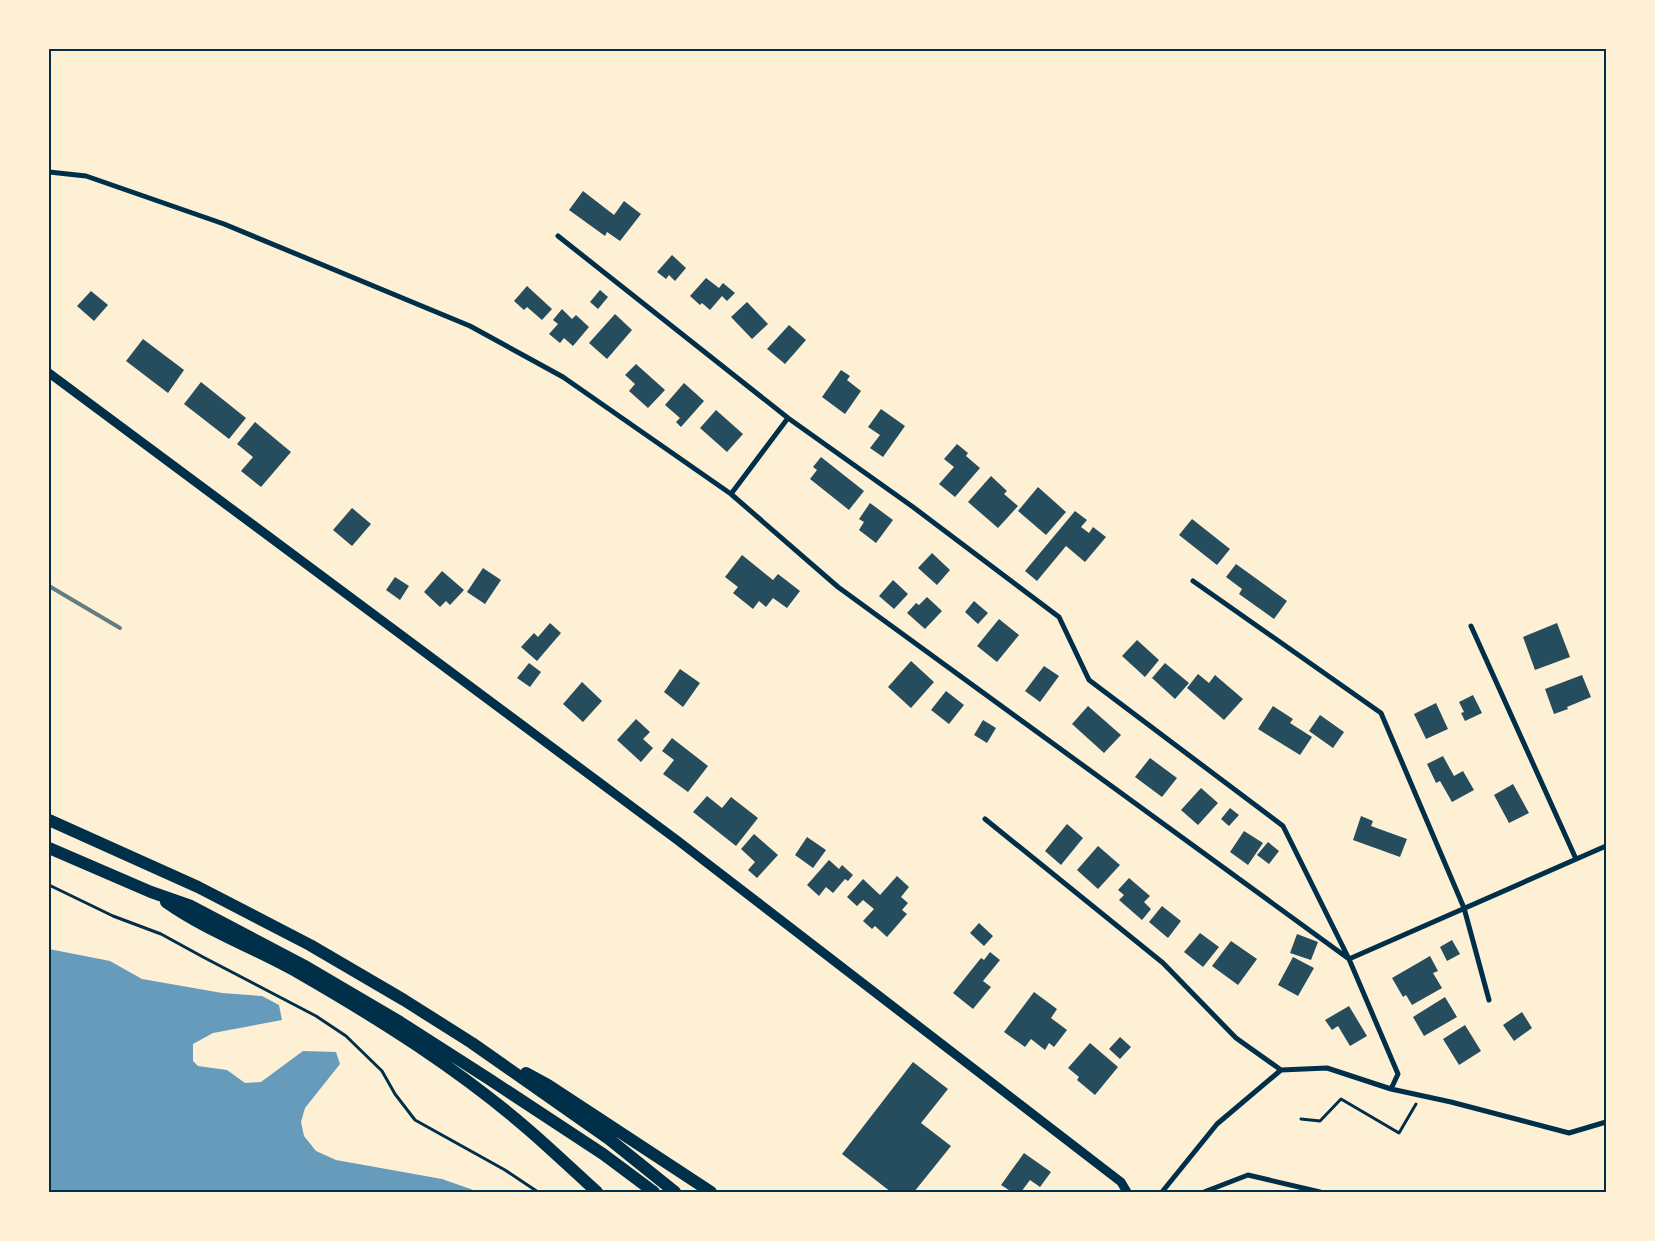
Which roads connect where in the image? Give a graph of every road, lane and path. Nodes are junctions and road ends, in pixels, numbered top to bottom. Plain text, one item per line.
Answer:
1 (49, 172) edge
2 (558, 236) dead end
3 (49, 373) edge
4 (788, 418) junction
5 (731, 494) junction
6 (1193, 580) dead end
7 (1471, 626) dead end
8 (985, 819) dead end
9 (49, 820) edge
10 (1606, 846) edge
11 (49, 848) edge
12 (1576, 859) junction
13 (49, 885) edge
14 (151, 892) junction
15 (1464, 908) junction
16 (1349, 959) junction
17 (1489, 1000) dead end
18 (472, 1043) junction
19 (1281, 1070) junction
20 (1391, 1089) junction
21 (1422, 1095) junction
22 (1302, 1119) dead end
23 (1606, 1122) edge
24 (538, 1192) edge
25 (597, 1192) edge
26 (654, 1192) edge
27 (674, 1192) edge
28 (711, 1192) edge
29 (1127, 1192) edge
30 (1162, 1192) edge
31 (1204, 1192) edge
32 (1320, 1192) edge

1 - 5 street
2 - 4 street
3 - 29 street
4 - 5 street
4 - 16 street
5 - 16 street
6 - 15 street
7 - 12 street
8 - 19 street
9 - 18 highway
10 - 12 street
11 - 14 highway
12 - 15 street
13 - 24 path
14 - 25 highway
14 - 26 highway
15 - 16 street
15 - 17 street
16 - 20 street
18 - 27 highway
18 - 28 highway
19 - 20 street
19 - 30 street
20 - 21 street
21 - 22 path
21 - 23 street
31 - 32 street

